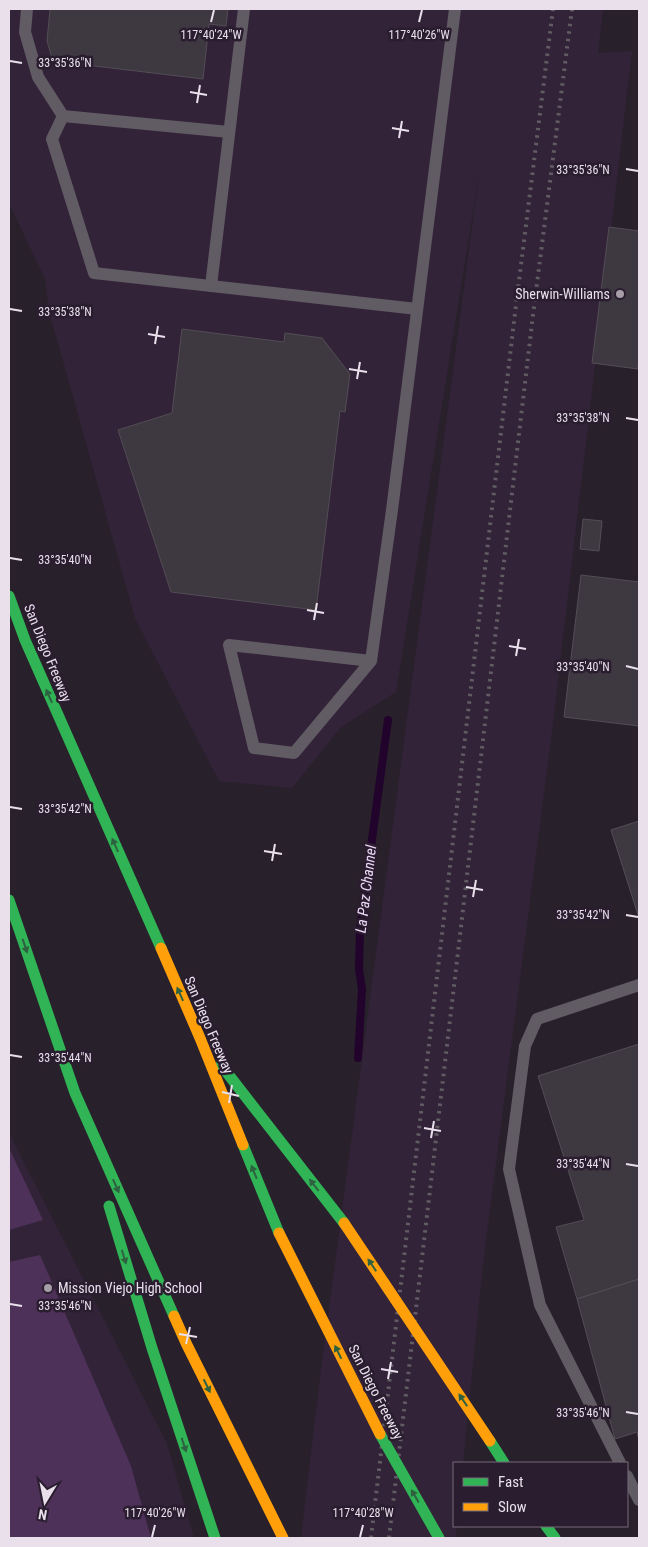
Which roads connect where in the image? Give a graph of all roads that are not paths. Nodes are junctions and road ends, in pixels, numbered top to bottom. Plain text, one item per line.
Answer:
1 (27, 9) edge
2 (244, 9) edge
3 (455, 9) edge
4 (63, 116) junction
5 (229, 132) junction
6 (211, 286) junction
7 (417, 309) junction
8 (9, 596) edge
9 (371, 661) junction
10 (9, 900) edge
11 (639, 985) edge
12 (200, 1038) junction
13 (75, 1093) junction
14 (101, 1178) dead end
15 (106, 1197) dead end
16 (503, 1462) edge
17 (619, 1462) edge
18 (628, 1478) edge
19 (639, 1500) edge
20 (547, 1527) edge
21 (215, 1538) edge
22 (283, 1538) edge
23 (439, 1538) edge
24 (556, 1538) edge

1 - 4 lane
2 - 5 lane
3 - 7 lane
4 - 5 lane
4 - 6 lane
5 - 6 lane
6 - 7 lane
7 - 9 lane
12 -> 8 highway, San Diego Freeway
9 - 9 lane
10 -> 13 highway
11 - 17 lane
16 -> 12 highway, bridge
23 -> 12 highway, San Diego Freeway, bridge
13 - 14 highway
13 -> 22 highway
15 -> 21 highway
18 - 19 lane
20 - 24 highway

